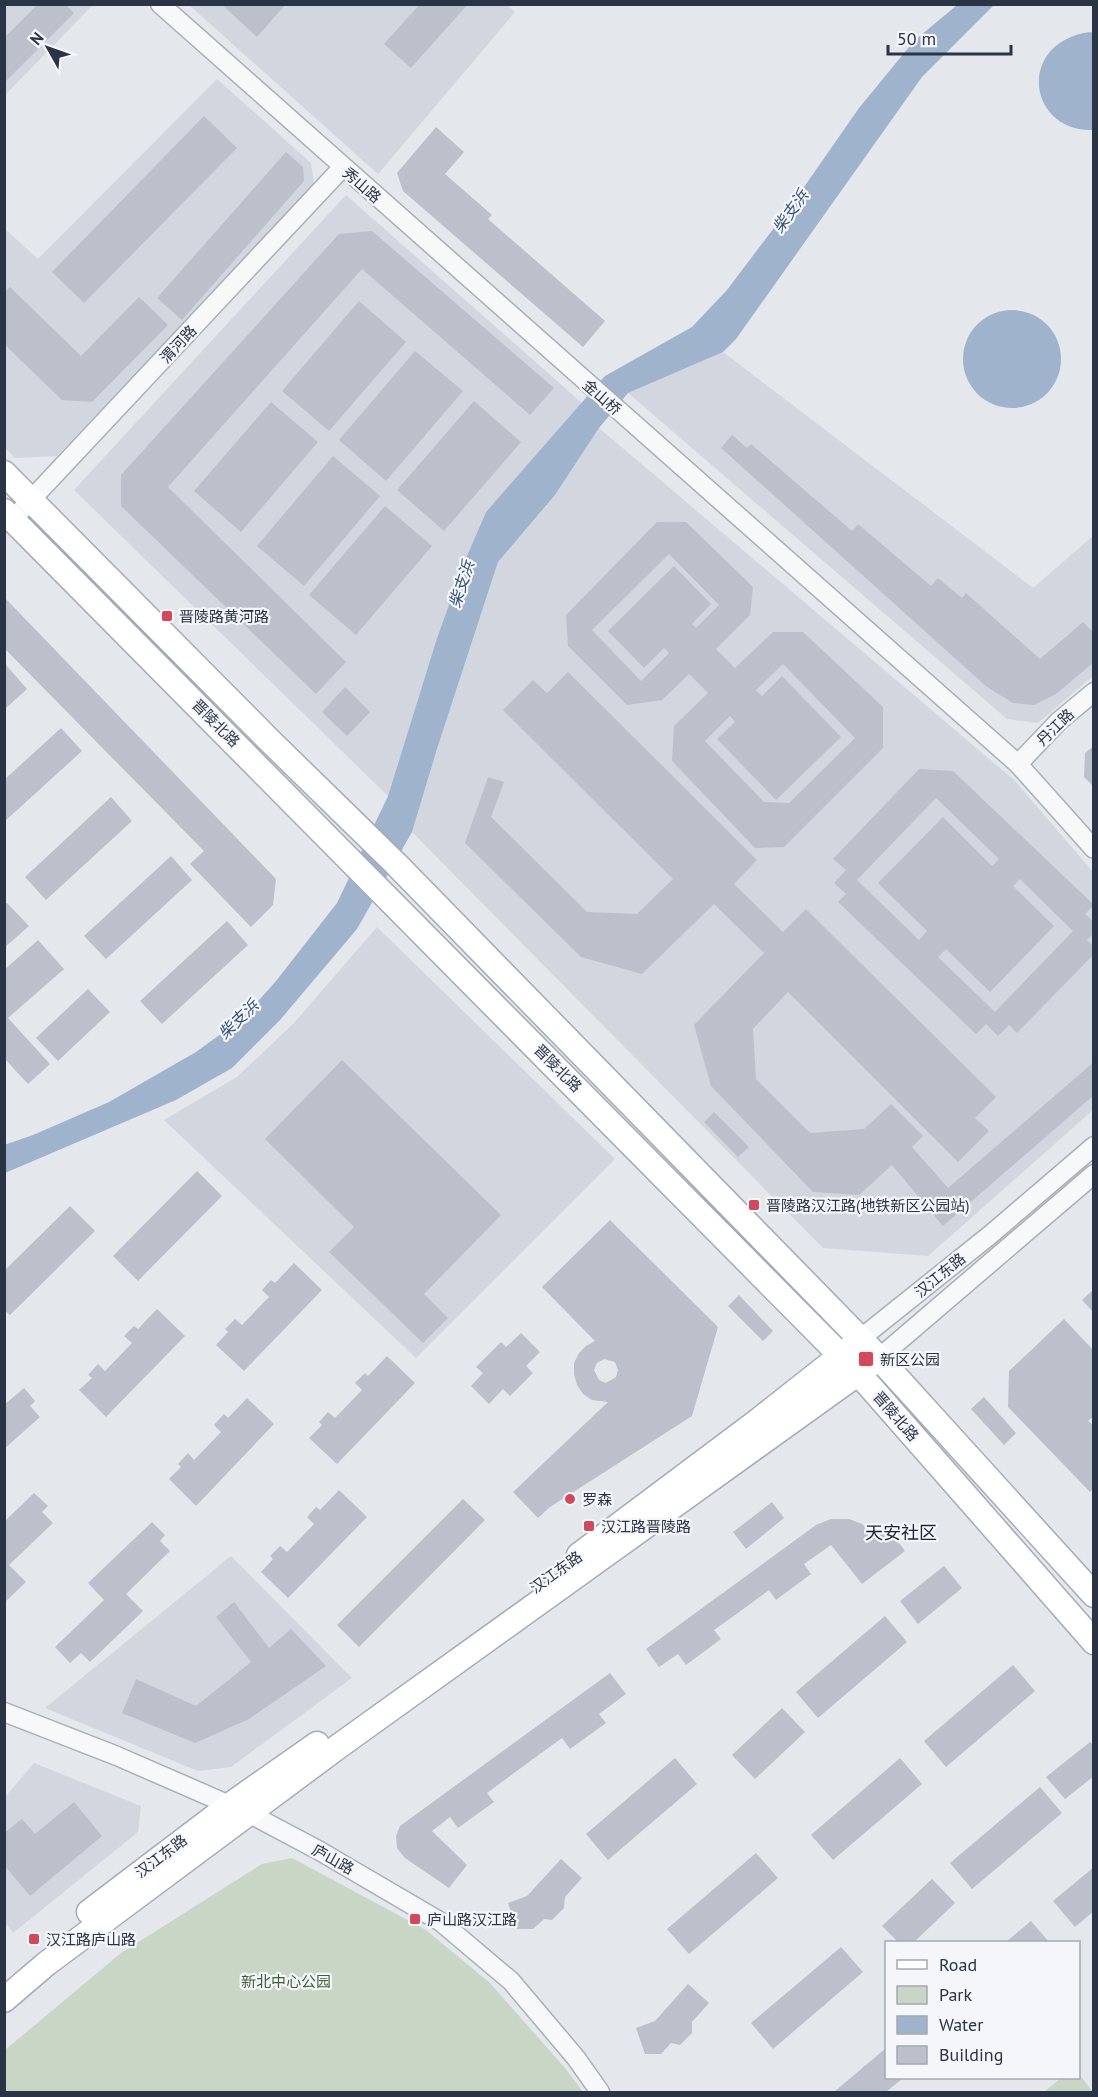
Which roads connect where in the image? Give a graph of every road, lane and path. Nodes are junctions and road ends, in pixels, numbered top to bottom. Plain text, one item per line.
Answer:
1 (160, 4) edge
2 (342, 168) junction
3 (565, 364) joint
4 (4, 473) edge
5 (31, 500) junction
6 (9, 515) edge
7 (1094, 692) edge
8 (1018, 764) junction
9 (1094, 849) edge
10 (1094, 1146) edge
11 (1094, 1174) edge
12 (860, 1339) junction
13 (841, 1355) junction
14 (879, 1358) junction
15 (859, 1374) junction
16 (1094, 1595) edge
17 (1094, 1642) edge
18 (4, 1712) edge
19 (240, 1809) junction
20 (4, 1980) edge
21 (4, 2000) edge
22 (600, 2092) edge

1 - 2 street, 秀山路
2 - 3 street, 秀山路
2 - 5 street, 渭河路
3 - 8 street, 金山桥
4 - 5 main road, 晋陵北路
5 - 6 street, 渭河路
5 - 12 main road, 晋陵北路
6 - 13 main road, 晋陵北路
7 - 8 street, 丹江路
8 - 9 street, 金山桥
10 - 12 street, 汉江东路
11 - 14 street, 汉江东路
12 - 13 main road, 汉江东路
12 - 14 main road, 晋陵北路
13 - 15 main road, 晋陵北路
13 - 19 main road, 汉江东路
14 - 15 main road, 汉江东路
14 - 16 main road, 晋陵北路
15 - 17 main road, 晋陵北路
15 - 19 main road, 汉江东路
18 - 19 street, 庐山路
19 - 20 main road, 汉江东路
19 - 21 main road, 汉江东路
19 - 22 street, 庐山路

